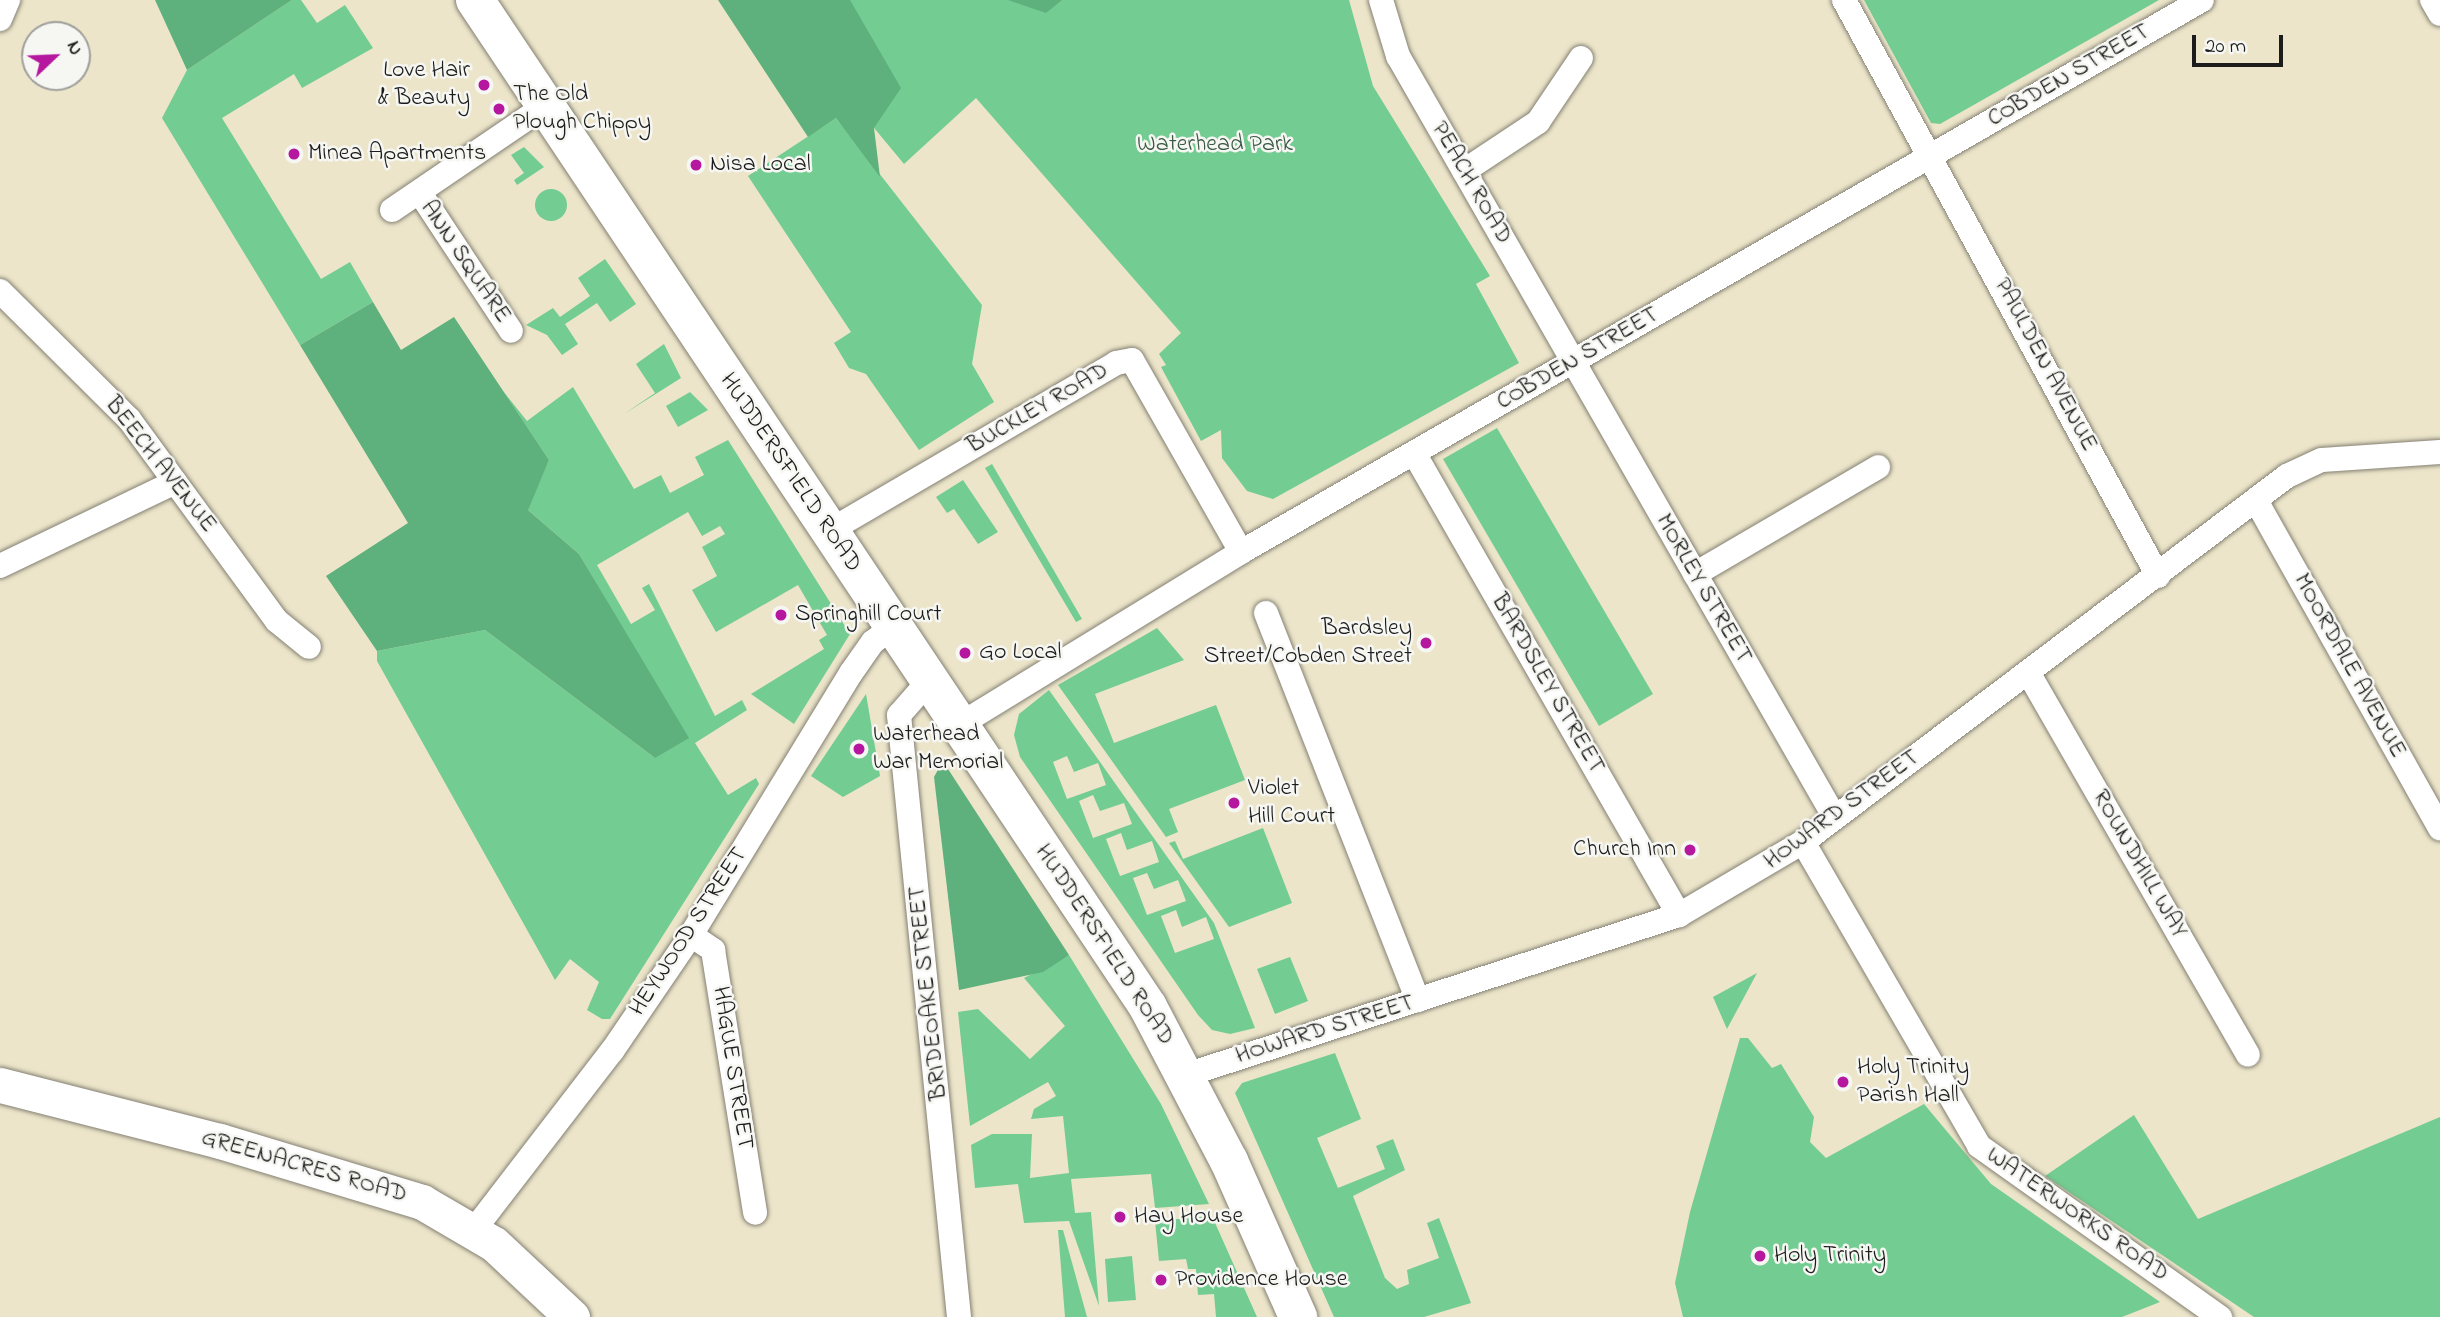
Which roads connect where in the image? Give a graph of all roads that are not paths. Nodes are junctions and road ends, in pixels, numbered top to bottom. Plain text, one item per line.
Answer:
1 (8, 0) edge
2 (475, 0) edge
3 (1381, 0) edge
4 (1844, 0) edge
5 (2202, 0) edge
6 (2432, 0) edge
7 (2440, 14) edge
8 (0, 19) edge
9 (1581, 58) dead end
10 (545, 106) junction
11 (1931, 155) junction
12 (1464, 171) junction
13 (420, 193) junction
14 (392, 210) dead end
15 (0, 291) edge
16 (511, 331) dead end
17 (1574, 362) junction
18 (2440, 452) edge
19 (1414, 453) junction
20 (1878, 467) dead end
21 (175, 482) junction
22 (2258, 504) junction
23 (829, 531) junction
24 (1241, 552) junction
25 (0, 566) edge
26 (1695, 574) junction
27 (2158, 576) junction
28 (1265, 613) dead end
29 (892, 628) junction
30 (309, 647) dead end
31 (2029, 674) junction
32 (928, 682) junction
33 (958, 725) junction
34 (1834, 816) junction
35 (2440, 828) edge
36 (1803, 842) junction
37 (1679, 915) junction
38 (691, 936) junction
39 (1418, 1000) junction
40 (2248, 1055) dead end
41 (1186, 1075) junction
42 (0, 1085) edge
43 (754, 1213) dead end
44 (474, 1230) junction
45 (2197, 1310) edge
46 (572, 1317) edge
47 (959, 1317) edge
48 (1298, 1317) edge
49 (2220, 1317) edge

1 - 8 street
2 - 10 main road, HUDDERSFIELD ROAD
3 - 12 street, PEACH ROAD
4 - 11 street, PAULDEN AVENUE
5 - 11 street, COBDEN STREET
6 - 7 street
9 - 12 street
10 - 13 street
10 - 23 main road, HUDDERSFIELD ROAD
11 - 17 street, COBDEN STREET
11 - 27 street, PAULDEN AVENUE
12 - 17 street, PEACH ROAD
13 - 14 street
13 - 16 street, ANN SQUARE
15 - 21 street, BEECH AVENUE
17 - 19 street, COBDEN STREET
17 - 26 street, MORLEY STREET
18 - 22 street, HOWARD STREET
19 - 24 street, COBDEN STREET
19 - 37 street, BARDSLEY STREET
20 - 26 street
21 - 25 street
21 - 30 street, BEECH AVENUE
22 - 27 street, HOWARD STREET
22 - 35 street, MOORDALE AVENUE
23 - 24 street, BUCKLEY ROAD
23 - 29 main road, HUDDERSFIELD ROAD
24 - 33 street, COBDEN STREET
26 - 34 street, MORLEY STREET
27 - 31 street, HOWARD STREET
28 - 39 street
29 - 32 main road, HUDDERSFIELD ROAD
29 - 38 street, HEYWOOD STREET
31 - 34 street, HOWARD STREET
31 - 40 street, ROUNDHILL WAY
32 - 33 main road, HUDDERSFIELD ROAD
32 - 47 street, BRIDEOAKE STREET
33 - 41 main road, HUDDERSFIELD ROAD
34 - 36 street, HOWARD STREET
36 - 37 street, HOWARD STREET
36 - 45 street, WATERWORKS ROAD
37 - 39 street, HOWARD STREET
38 - 43 street, HAGUE STREET
38 - 44 street, HEYWOOD STREET
39 - 41 street, HOWARD STREET
41 - 48 main road, HUDDERSFIELD ROAD
42 - 44 street, GREENACRES ROAD
44 - 46 street, GREENACRES ROAD
45 - 49 street, WATERWORKS ROAD

